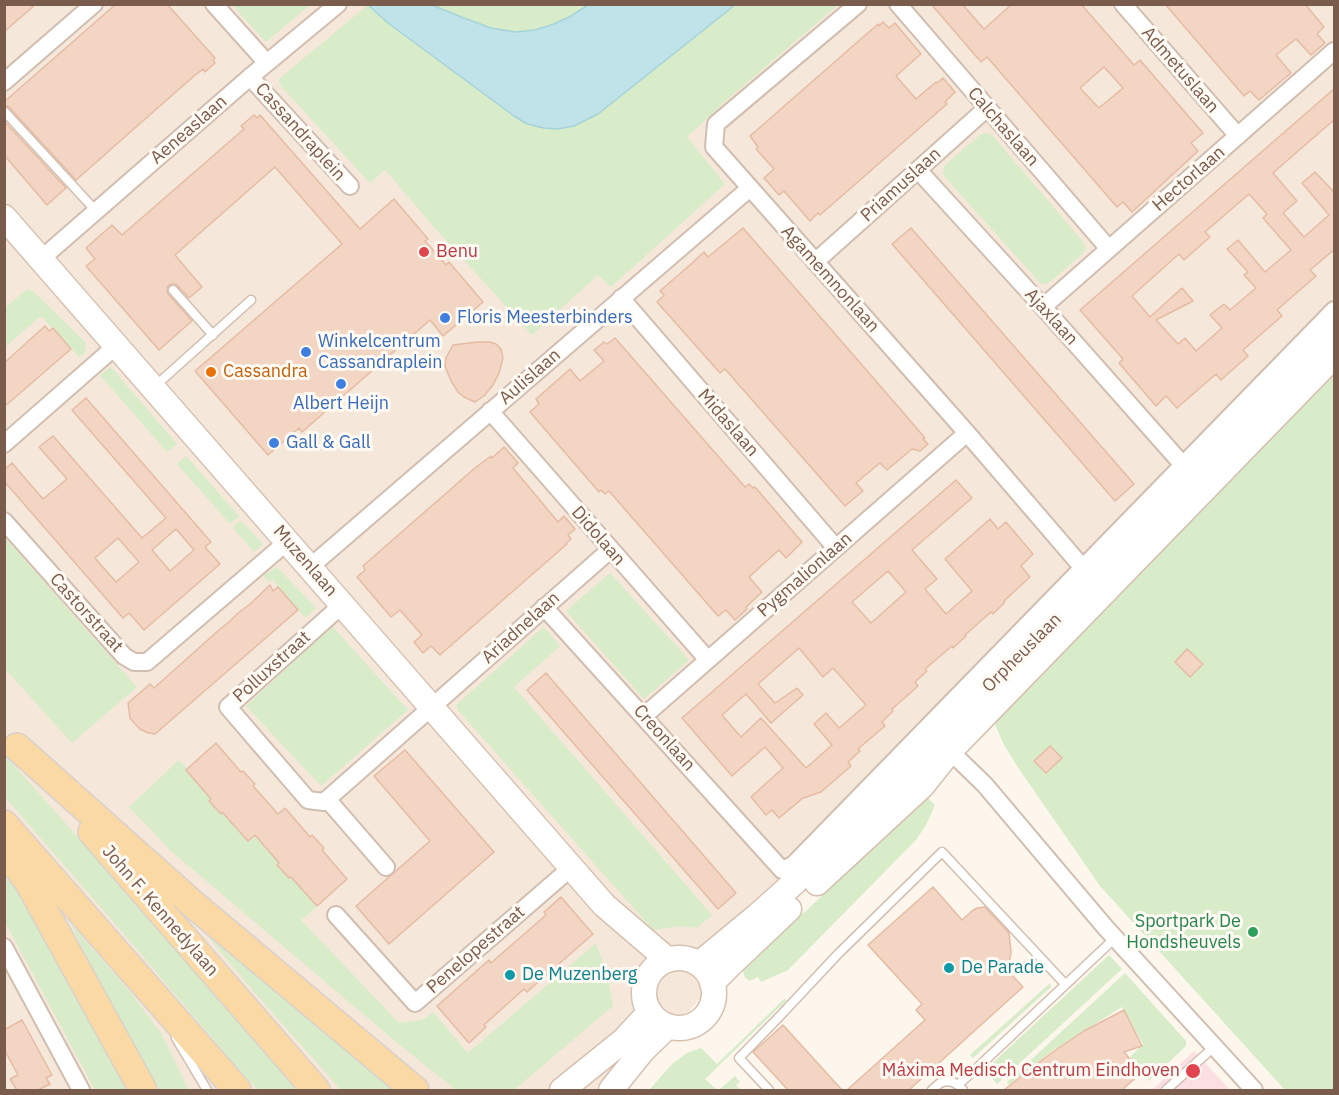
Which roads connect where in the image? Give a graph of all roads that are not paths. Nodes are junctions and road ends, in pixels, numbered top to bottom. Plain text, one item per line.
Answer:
1 (94, 4) edge
2 (214, 4) edge
3 (338, 4) edge
4 (858, 4) edge
5 (898, 4) edge
6 (1123, 4) edge
7 (1335, 51) edge
8 (267, 63) junction
9 (250, 77) junction
10 (4, 82) edge
11 (987, 108) junction
12 (4, 111) edge
13 (1238, 136) junction
14 (918, 170) junction
15 (350, 186) dead end
16 (750, 188) junction
17 (96, 211) junction
18 (7, 226) edge
19 (1109, 249) junction
20 (41, 259) junction
21 (815, 262) junction
22 (173, 290) dead end
23 (621, 298) junction
24 (251, 300) dead end
25 (1042, 307) junction
26 (1335, 310) edge
27 (1335, 331) edge
28 (213, 334) junction
29 (117, 345) junction
30 (1335, 356) edge
31 (153, 387) junction
32 (490, 411) junction
33 (967, 433) junction
34 (4, 444) edge
35 (1184, 465) junction
36 (4, 521) edge
37 (288, 542) junction
38 (836, 548) junction
39 (610, 550) junction
40 (310, 567) junction
41 (1083, 568) junction
42 (343, 604) junction
43 (544, 607) junction
44 (708, 660) junction
45 (432, 708) junction
46 (644, 716) junction
47 (11, 739) edge
48 (943, 746) junction
49 (327, 799) junction
50 (4, 824) edge
51 (4, 850) edge
52 (386, 867) dead end
53 (572, 867) junction
54 (782, 870) joint
55 (604, 905) junction
56 (336, 915) dead end
57 (1115, 938) junction
58 (4, 947) edge
59 (668, 960) junction
60 (706, 974) junction
61 (649, 976) junction
62 (142, 981) junction
63 (1065, 984) junction
64 (659, 1019) junction
65 (1215, 1046) junction
66 (960, 1088) edge
67 (80, 1090) edge
68 (143, 1090) edge
69 (207, 1090) edge
70 (237, 1090) edge
71 (316, 1090) edge
72 (415, 1090) edge
73 (562, 1090) edge
74 (611, 1090) edge
75 (769, 1090) edge
76 (932, 1090) edge
77 (1166, 1090) edge
78 (1254, 1090) edge

1 - 10 street
2 - 8 street
3 - 8 street, Aeneaslaan
4 - 16 street, Agamemnonlaan
5 - 11 street, Calchaslaan
6 - 13 street, Admetuslaan
7 - 13 street, Hectorlaan
8 - 9 street, Aeneaslaan
9 - 15 street, Cassandraplein
9 - 17 street, Aeneaslaan
11 - 14 street, Priamuslaan
11 - 19 street, Calchaslaan
12 - 17 lane
13 - 19 street, Hectorlaan
14 - 21 street, Priamuslaan
14 - 25 street, Ajaxlaan
16 - 21 street, Agamemnonlaan
16 - 23 street, Aulislaan
17 - 20 street, Aeneaslaan
18 - 20 main road, Muzenlaan
19 - 25 street, Hectorlaan
20 - 29 main road, Muzenlaan
21 - 33 street, Agamemnonlaan
22 - 28 lane
23 - 32 street, Aulislaan
23 - 38 street, Midaslaan
24 - 28 lane
25 - 35 street, Ajaxlaan
26 - 35 street, Orpheuslaan
27 - 48 main road, Orpheuslaan
28 - 31 lane
29 - 31 main road, Muzenlaan
29 - 34 street
30 - 48 main road, Orpheuslaan
31 - 37 main road, Muzenlaan
32 - 39 street, Didolaan
32 - 40 street, Aulislaan
33 - 38 street, Pygmalionlaan
33 - 41 street, Agamemnonlaan
35 - 41 street, Orpheuslaan
36 - 37 street, Castorstraat
37 - 40 main road, Muzenlaan
38 - 44 street, Pygmalionlaan
39 - 43 street, Ariadnelaan
39 - 44 street, Didolaan
40 - 42 main road, Muzenlaan
41 - 54 street, Orpheuslaan
42 - 45 main road, Muzenlaan
42 - 49 street, Polluxstraat
43 - 45 street, Ariadnelaan
43 - 46 street, Creonlaan
44 - 46 street, Pygmalionlaan
45 - 49 street
45 - 53 main road, Muzenlaan
46 - 54 street, Creonlaan
47 - 71 main road, John F. Kennedylaan
47 - 72 main road
48 - 57 street
48 - 60 main road, Orpheuslaan
49 - 52 street
50 - 62 main road
51 - 68 main road
53 - 55 main road, Muzenlaan
53 - 56 street, Penelopestraat
55 - 59 main road, Muzenlaan
55 - 61 main road, Muzenlaan
57 - 63 lane
57 - 65 street
58 - 67 street
59 - 60 main road
59 - 61 main road
60 - 64 main road
61 - 64 main road
62 - 69 lane
62 - 70 main road
63 - 66 lane
63 - 75 lane
64 - 73 main road
64 - 74 main road
65 - 77 lane
65 - 78 street
66 - 76 lane

